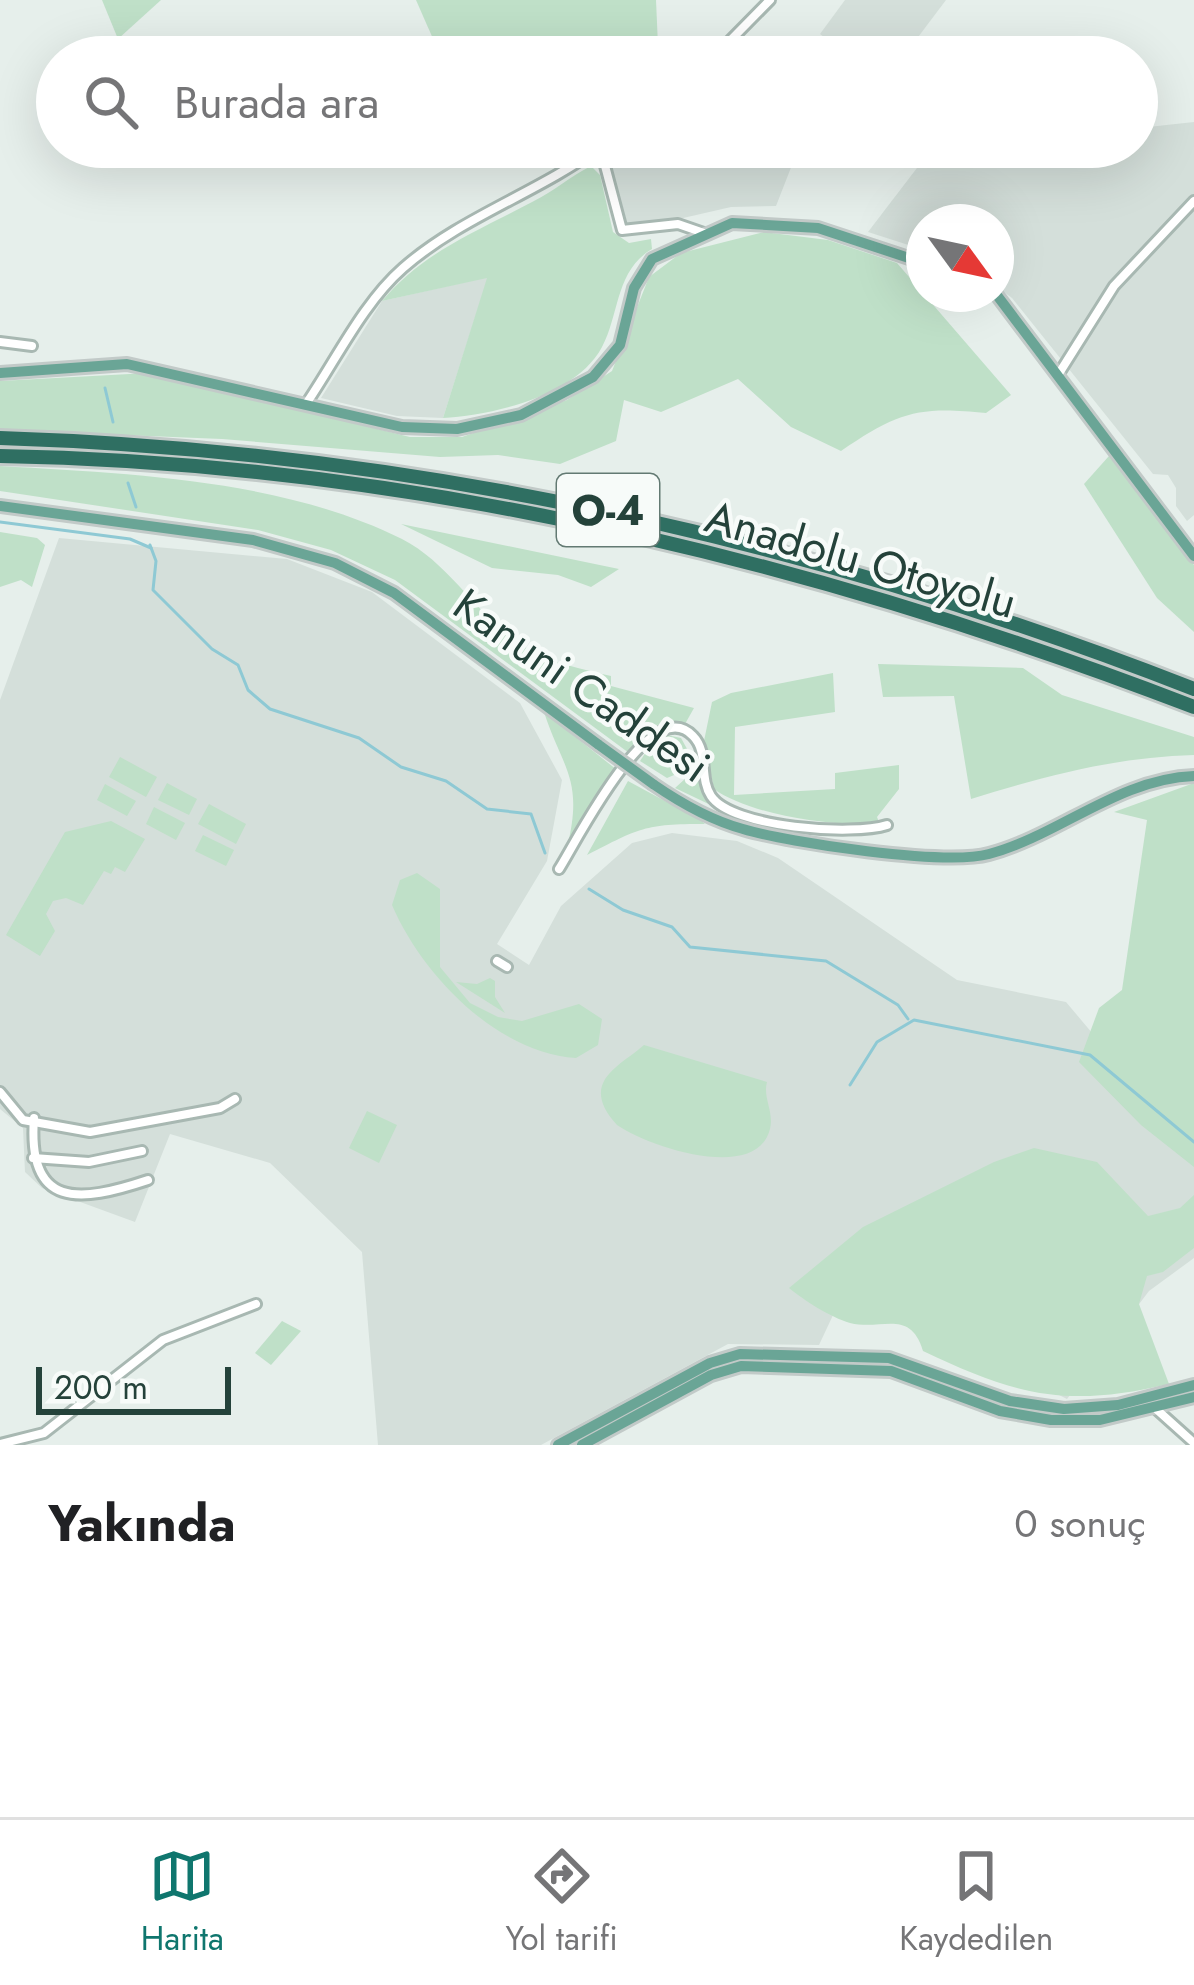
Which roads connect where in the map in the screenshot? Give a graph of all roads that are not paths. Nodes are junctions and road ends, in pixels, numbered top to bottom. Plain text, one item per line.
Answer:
1 (770, 0) edge
2 (736, 36) edge
3 (571, 168) edge
4 (606, 168) edge
5 (1194, 201) edge
6 (704, 233) junction
7 (906, 257) edge
8 (1010, 312) edge
9 (0, 342) edge
10 (32, 346) dead end
11 (0, 373) edge
12 (1058, 375) junction
13 (306, 404) junction
14 (0, 438) edge
15 (0, 456) edge
16 (0, 506) edge
17 (1194, 556) edge
18 (1194, 689) edge
19 (1194, 707) edge
20 (1194, 776) edge
21 (887, 825) dead end
22 (560, 869) dead end
23 (497, 961) dead end
24 (507, 967) dead end
25 (0, 1092) edge
26 (235, 1099) dead end
27 (34, 1118) junction
28 (142, 1151) dead end
29 (33, 1158) junction
30 (148, 1180) dead end
31 (256, 1304) dead end
32 (1194, 1385) edge
33 (1194, 1397) edge
34 (1154, 1408) junction
35 (1194, 1443) edge
36 (0, 1444) edge
37 (558, 1445) edge
38 (582, 1445) edge

1 - 2 street
3 - 13 street
4 - 6 street
5 - 12 street
6 - 7 main road
6 - 13 main road
8 - 12 main road
9 - 10 street
11 - 13 main road
12 - 17 main road
14 - 18 highway, Anadolu Otoyolu / O-4
15 - 19 highway, Anadolu Otoyolu / O-4
16 - 20 main road, Kanuni Caddesi, bridge
21 - 22 street
23 - 24 street
25 - 27 street
26 - 27 street
27 - 29 street
28 - 29 street
29 - 30 street
31 - 36 street
32 - 37 main road
33 - 34 main road
34 - 35 street
34 - 38 main road

